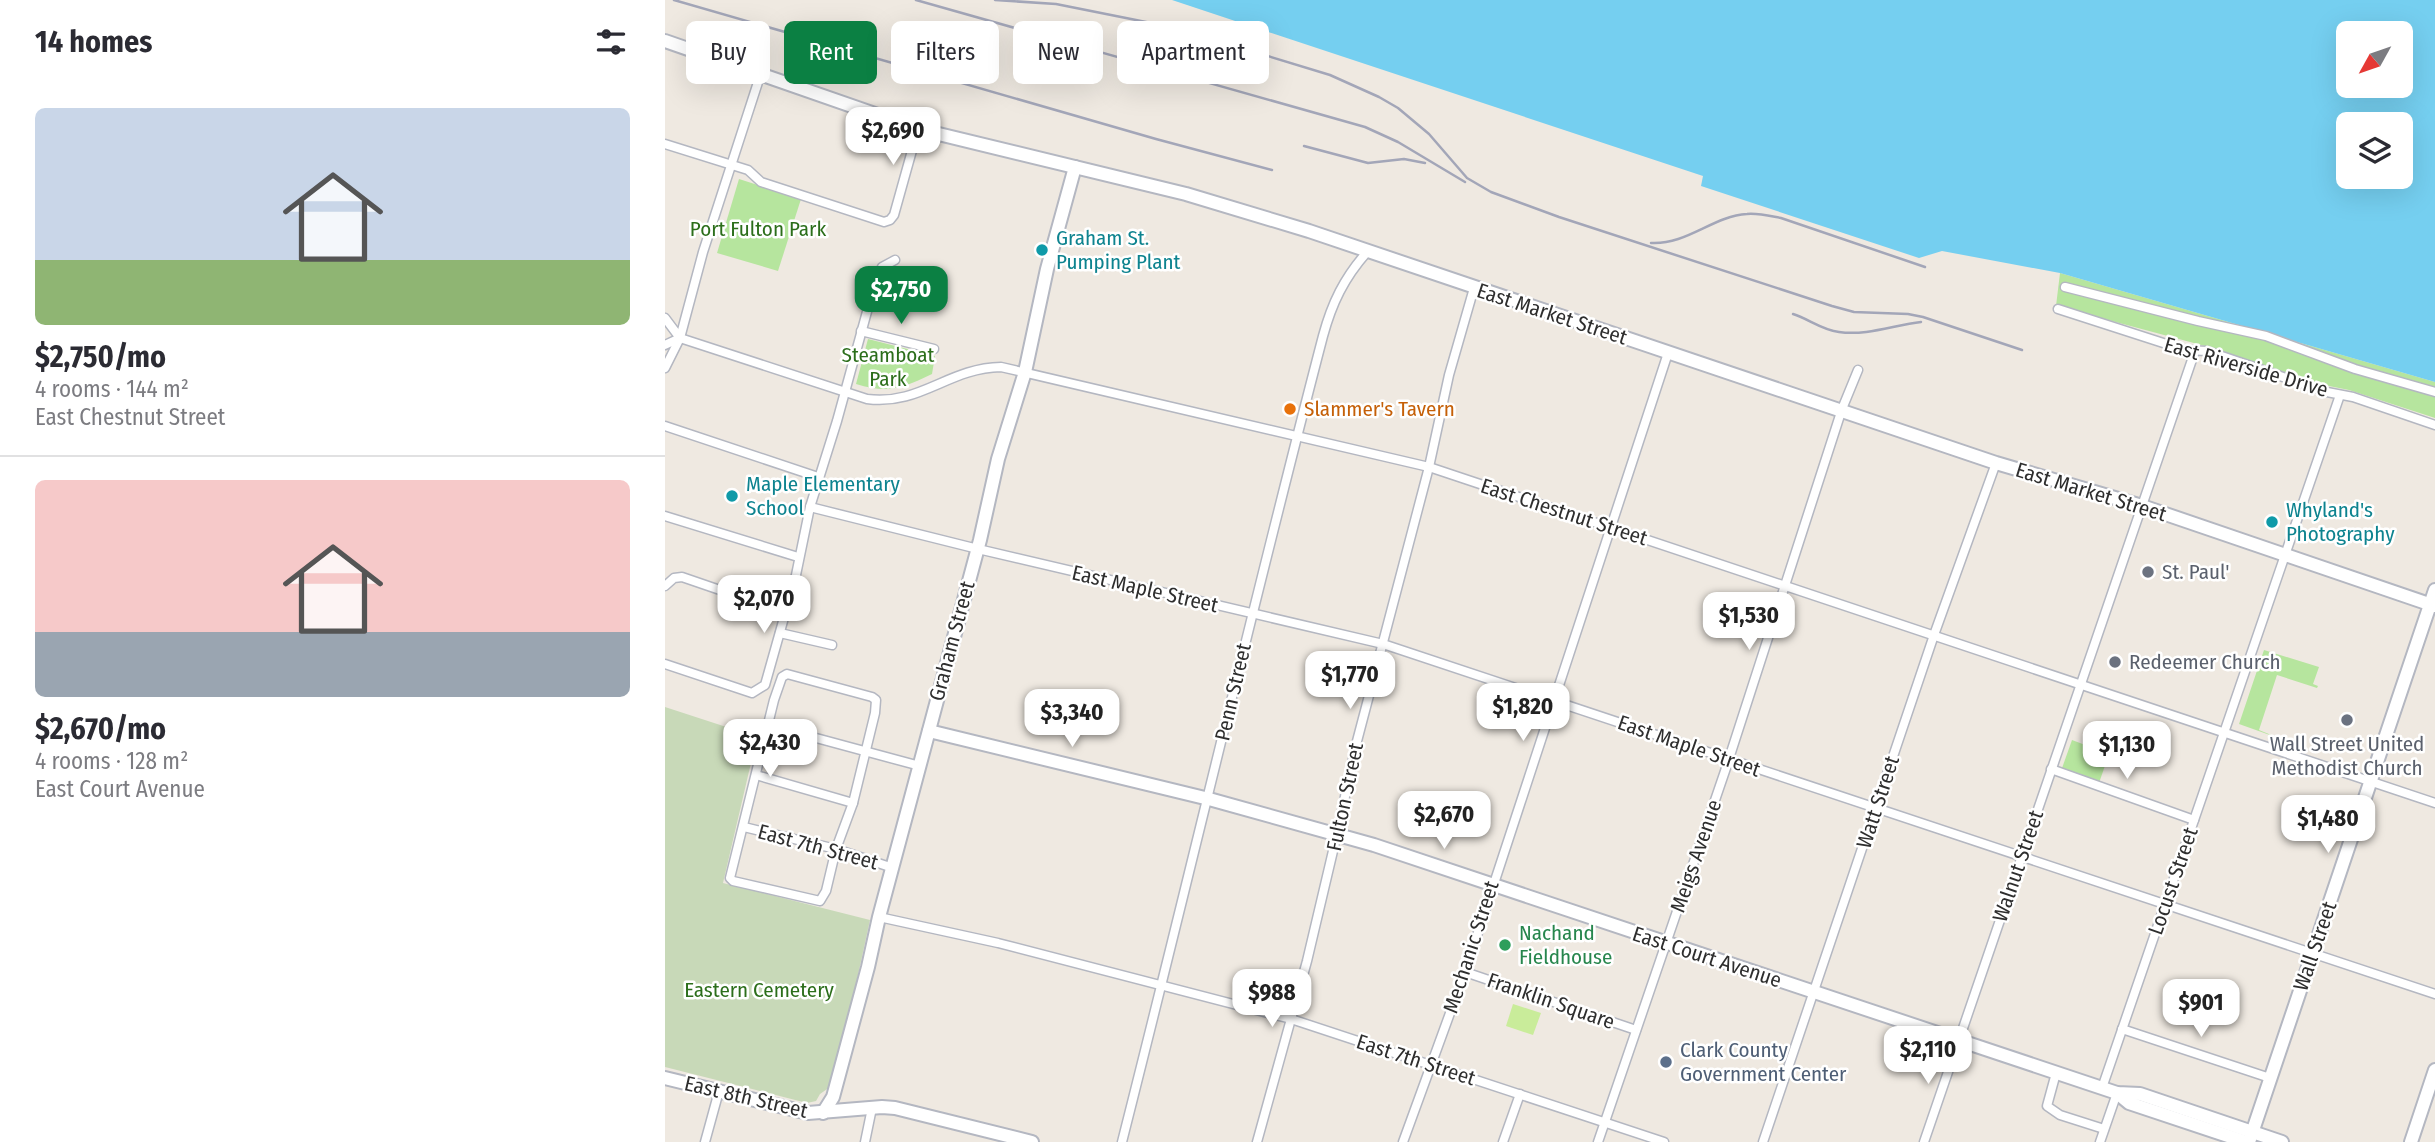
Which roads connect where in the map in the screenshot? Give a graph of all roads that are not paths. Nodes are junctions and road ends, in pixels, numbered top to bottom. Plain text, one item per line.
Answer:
1 (665, 41) edge
2 (686, 48) edge
3 (770, 76) edge
4 (757, 84) edge
5 (918, 129) junction
6 (665, 144) edge
7 (731, 164) junction
8 (1075, 167) junction
9 (1367, 252) junction
10 (895, 261) dead end
11 (2065, 286) dead end
12 (1474, 288) junction
13 (2058, 309) dead end
14 (665, 318) edge
15 (861, 331) junction
16 (680, 338) junction
17 (665, 345) edge
18 (934, 349) dead end
19 (2195, 351) junction
20 (1668, 353) junction
21 (665, 368) edge
22 (1858, 370) dead end
23 (1025, 372) junction
24 (2435, 392) edge
25 (845, 393) junction
26 (2340, 395) junction
27 (1842, 410) junction
28 (2435, 425) edge
29 (665, 426) edge
30 (1299, 436) junction
31 (1996, 463) junction
32 (1429, 467) junction
33 (818, 477) junction
34 (2141, 506) junction
35 (810, 507) junction
36 (665, 516) edge
37 (1611, 527) junction
38 (978, 549) junction
39 (2285, 555) junction
40 (798, 557) junction
41 (665, 586) edge
42 (1786, 586) junction
43 (2435, 590) edge
44 (2433, 605) edge
45 (784, 612) junction
46 (1251, 614) junction
47 (780, 633) junction
48 (1934, 635) junction
49 (1383, 644) junction
50 (832, 645) dead end
51 (665, 664) edge
52 (2080, 684) junction
53 (1553, 700) junction
54 (768, 725) junction
55 (929, 732) junction
56 (2224, 733) junction
57 (865, 752) junction
58 (1729, 759) junction
59 (920, 766) junction
60 (2051, 769) junction
61 (756, 775) junction
62 (2371, 781) junction
63 (1209, 799) junction
64 (853, 803) junction
65 (2435, 803) edge
66 (1876, 809) junction
67 (2194, 820) junction
68 (744, 827) junction
69 (1337, 834) junction
70 (836, 849) junction
71 (2021, 858) junction
72 (893, 867) junction
73 (1492, 885) junction
74 (2165, 905) junction
75 (879, 917) junction
76 (1667, 943) junction
77 (2312, 955) junction
78 (1465, 972) junction
79 (1163, 986) junction
80 (1814, 992) junction
81 (2435, 994) edge
82 (1291, 1019) junction
83 (2122, 1029) junction
84 (1636, 1030) junction
85 (1958, 1040) junction
86 (1431, 1064) junction
87 (2435, 1070) edge
88 (2056, 1073) junction
89 (665, 1078) edge
90 (2270, 1078) junction
91 (2102, 1088) junction
92 (719, 1091) junction
93 (1520, 1094) junction
94 (2117, 1094) junction
95 (872, 1108) junction
96 (823, 1112) junction
97 (1605, 1122) junction
98 (2104, 1129) junction
99 (998, 1138) edge
100 (2249, 1138) edge
101 (705, 1142) edge
102 (865, 1142) edge
103 (1033, 1142) edge
104 (1122, 1142) edge
105 (1257, 1142) edge
106 (1403, 1142) edge
107 (1503, 1142) edge
108 (1598, 1142) edge
109 (1664, 1142) edge
110 (1763, 1142) edge
111 (1924, 1142) edge
112 (2100, 1142) edge
113 (2283, 1142) edge
114 (2411, 1142) edge

1 - 2 street, East Market Street
3 - 5 street, East Market Street
4 - 7 street
5 - 7 street
5 - 8 street, East Market Street
6 - 7 street
7 - 16 street
8 - 9 street, East Market Street
8 - 23 street, Graham Street
9 - 12 street, East Market Street
9 - 30 street, Penn Street
10 - 15 street
11 - 24 street
12 - 20 street, East Market Street
12 - 32 street, Fulton Street
13 - 19 street, East Riverside Drive
14 - 16 street
15 - 18 street
15 - 25 street
16 - 17 street
16 - 21 street
16 - 25 street, East Chestnut Street
19 - 26 street, East Riverside Drive
19 - 34 street, Walnut Street
20 - 27 street, East Market Street
20 - 37 street, Mechanic Street
22 - 27 street, Meigs Avenue
23 - 25 street, East Chestnut Street
23 - 30 street, East Chestnut Street
23 - 38 street, Graham Street
25 - 33 street
26 - 28 street, East Riverside Drive
26 - 39 street, Locust Street
27 - 31 street, East Market Street
27 - 42 street, Meigs Avenue
29 - 33 street
30 - 32 street, East Chestnut Street
30 - 46 street, Penn Street
31 - 34 street, East Market Street
31 - 48 street, Watt Street
32 - 37 street, East Chestnut Street
32 - 49 street, Fulton Street
33 - 35 street
34 - 39 street, East Market Street
34 - 52 street, Walnut Street
35 - 38 street, East Maple Street
35 - 40 street
36 - 40 street
37 - 42 street, East Chestnut Street
37 - 53 street, Mechanic Street
38 - 46 street, East Maple Street
38 - 55 street, Graham Street
39 - 44 street, East Market Street
39 - 56 street, Locust Street
40 - 45 street
41 - 45 street
42 - 48 street, East Chestnut Street
42 - 58 street, Meigs Avenue
43 - 44 street, Wall Street
44 - 62 street, Wall Street
45 - 47 street
46 - 49 street, East Maple Street
46 - 63 street, Penn Street
47 - 50 street
47 - 51 street
48 - 52 street, East Chestnut Street
48 - 66 street, Watt Street
49 - 53 street, East Maple Street
49 - 69 street, Fulton Street
52 - 56 street, East Chestnut Street
52 - 60 street, Walnut Street
53 - 58 street, East Maple Street
53 - 73 street, Mechanic Street
54 - 57 street
54 - 57 street
54 - 61 street
55 - 59 street, Graham Street
55 - 63 street, East Court Avenue
56 - 62 street, East Chestnut Street
56 - 67 street, Locust Street
57 - 59 street
57 - 64 street
58 - 66 street, East Maple Street
58 - 76 street, Meigs Avenue
59 - 72 street, Graham Street
60 - 67 street
60 - 71 street, Walnut Street
61 - 64 street
61 - 68 street
62 - 65 street, East Chestnut Street
62 - 77 street, Wall Street
63 - 69 street, East Court Avenue
63 - 79 street, Penn Street
64 - 70 street
66 - 71 street, East Maple Street
66 - 80 street, Watt Street
67 - 74 street, Locust Street
68 - 70 street, East 7th Street
68 - 70 street
69 - 73 street, East Court Avenue
69 - 82 street, Fulton Street
70 - 72 street, East 7th Street
71 - 74 street, East Maple Street
71 - 85 street, Walnut Street
72 - 75 street, Graham Street
73 - 76 street, East Court Avenue
73 - 78 street, Mechanic Street
74 - 77 street, East Maple Street
74 - 83 street, Locust Street
75 - 79 street, East 7th Street
75 - 96 street, Graham Street
76 - 80 street, East Court Avenue
76 - 84 street, Meigs Avenue
77 - 81 street, East Maple Street
77 - 90 street, Wall Street
78 - 84 street, Franklin Square
78 - 86 street, Mechanic Street
79 - 82 street, East 7th Street
79 - 104 street, Penn Street
80 - 85 street, East Court Avenue
80 - 110 street, Watt Street
82 - 86 street, East 7th Street
82 - 105 street, Fulton Street
83 - 90 street
83 - 91 street, Locust Street
84 - 97 street, Meigs Avenue
85 - 88 street, East Court Avenue
85 - 111 street, Walnut Street
86 - 93 street, East 7th Street
86 - 106 street, Mechanic Street
87 - 114 street
88 - 91 street, East Court Avenue
88 - 98 street
89 - 92 street, East 8th Street
90 - 100 street, Wall Street
91 - 94 street, East Court Avenue
92 - 96 street, East 8th Street
92 - 101 street
93 - 97 street, East 7th Street
93 - 107 street
94 - 98 street
94 - 100 street, East Court Avenue
95 - 96 street, East 8th Street
95 - 99 street, East 8th Street
95 - 102 street
97 - 108 street, Meigs Avenue
97 - 109 street, East 7th Street
98 - 112 street
99 - 103 street, East 8th Street
100 - 113 street, East Court Avenue

